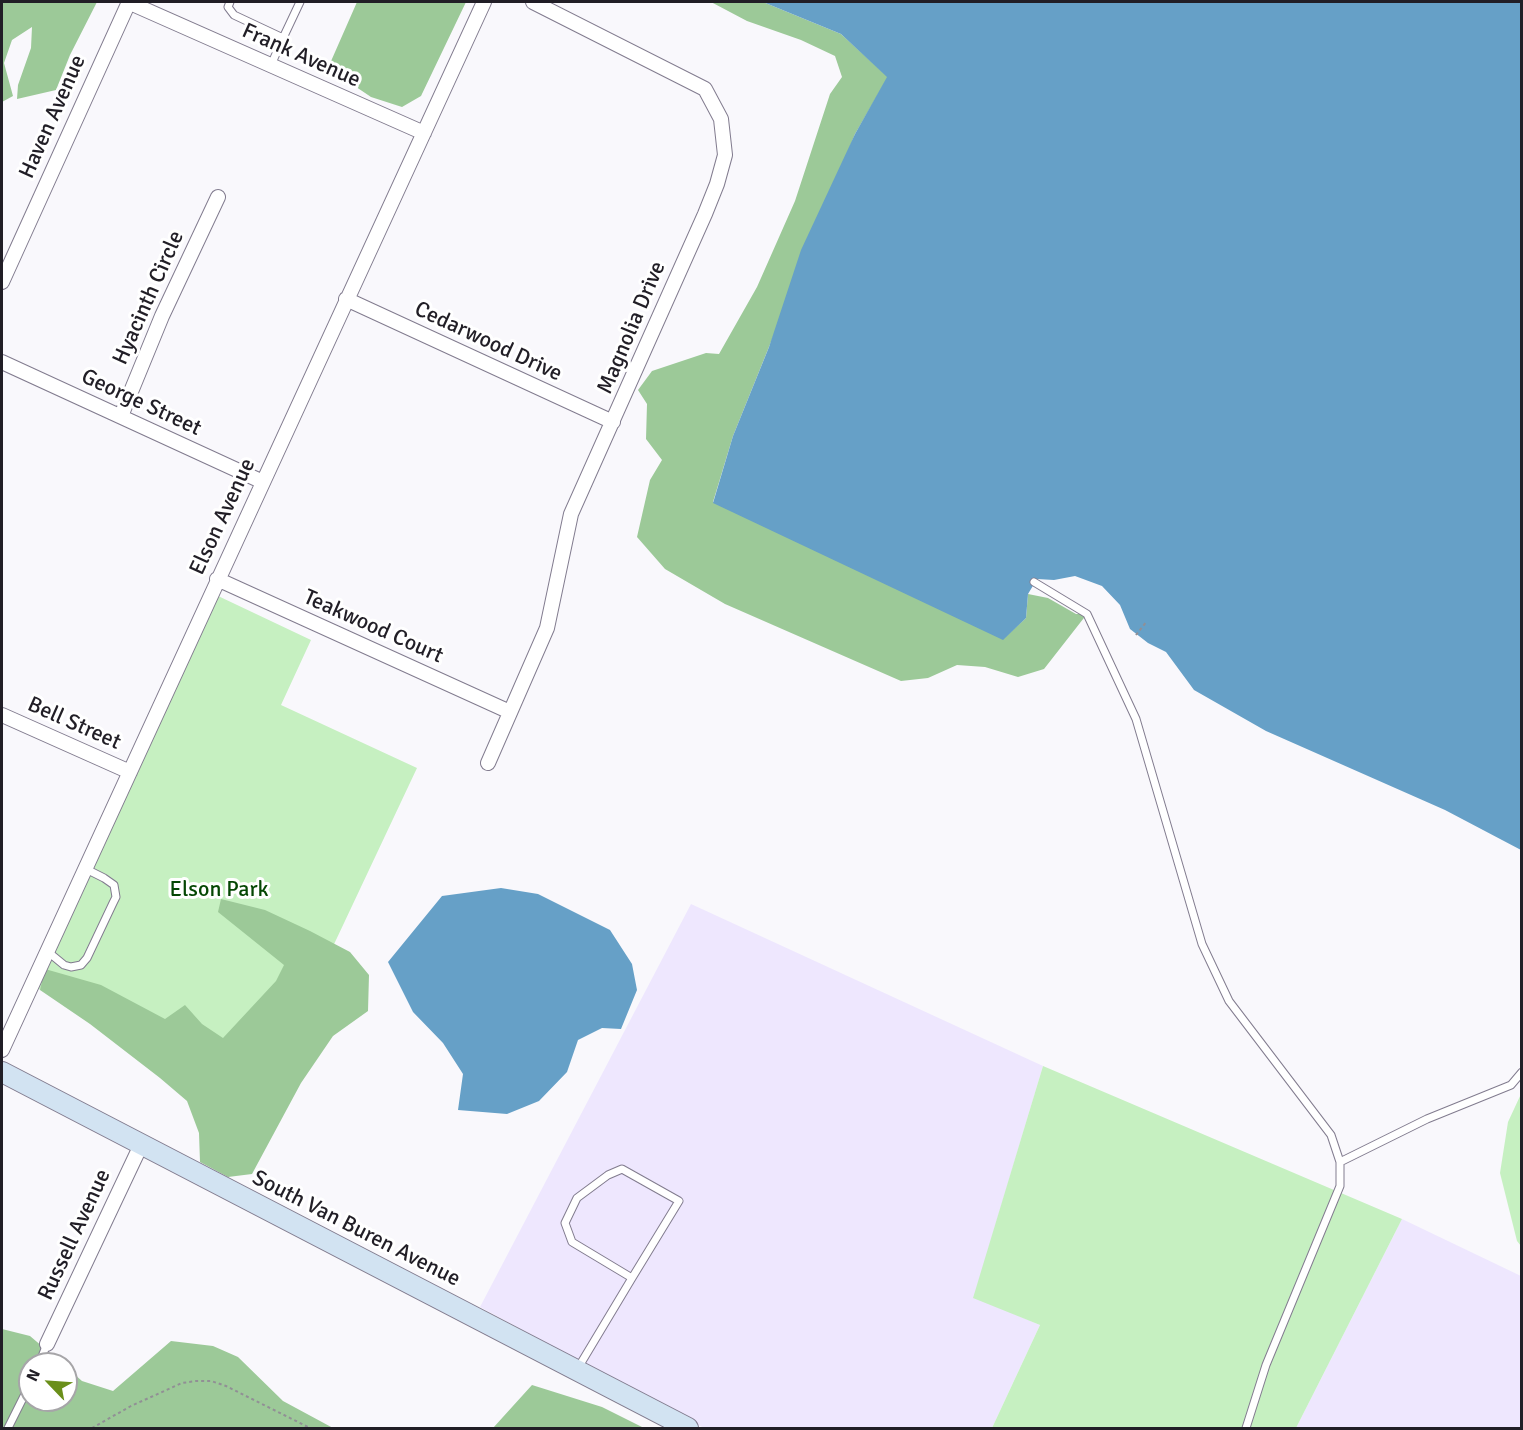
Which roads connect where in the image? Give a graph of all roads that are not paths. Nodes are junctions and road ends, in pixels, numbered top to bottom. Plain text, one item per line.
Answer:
1 (128, 2) edge
2 (230, 2) edge
3 (300, 2) edge
4 (484, 2) edge
5 (533, 2) edge
6 (283, 38) junction
7 (271, 65) junction
8 (424, 134) junction
9 (218, 197) dead end
10 (2, 282) edge
11 (346, 299) junction
12 (2, 362) edge
13 (121, 416) junction
14 (613, 422) junction
15 (263, 482) junction
16 (217, 579) junction
17 (1034, 582) dead end
18 (510, 712) junction
19 (2, 715) edge
20 (488, 763) dead end
21 (130, 772) junction
22 (86, 869) junction
23 (47, 951) junction
24 (2, 1050) edge
25 (2, 1072) edge
26 (1521, 1072) edge
27 (141, 1145) junction
28 (1340, 1162) junction
29 (633, 1278) junction
30 (47, 1344) joint
31 (44, 1352) edge
32 (576, 1370) junction
33 (18, 1408) edge
34 (8, 1428) edge
35 (688, 1428) edge
36 (1246, 1428) edge

1 - 7 street, Frank Avenue
1 - 10 street, Haven Avenue
2 - 6 lane
3 - 6 lane
4 - 8 street, Elson Avenue
5 - 14 street, Magnolia Drive
6 - 7 lane
7 - 8 street, Frank Avenue
8 - 11 street, Elson Avenue
9 - 13 street, Hyacinth Circle
11 - 14 street, Cedarwood Drive
11 - 15 street, Elson Avenue
12 - 13 street, George Street
13 - 15 street, George Street
14 - 18 street, Magnolia Drive
15 - 16 street, Elson Avenue
16 - 18 street, Teakwood Court
16 - 21 street, Elson Avenue
17 - 28 lane
18 - 20 street, Magnolia Drive
19 - 21 street, Bell Street
21 - 22 street, Elson Avenue
22 - 23 street, Elson Avenue
22 - 23 lane
23 - 24 street, Elson Avenue
25 - 27 street, South Van Buren Avenue
26 - 28 lane
27 - 30 street, Russell Avenue
27 - 32 street, South Van Buren Avenue
28 - 36 lane
29 - 29 lane
29 - 32 lane
30 - 31 lane
32 - 35 street, South Van Buren Avenue
33 - 34 lane

